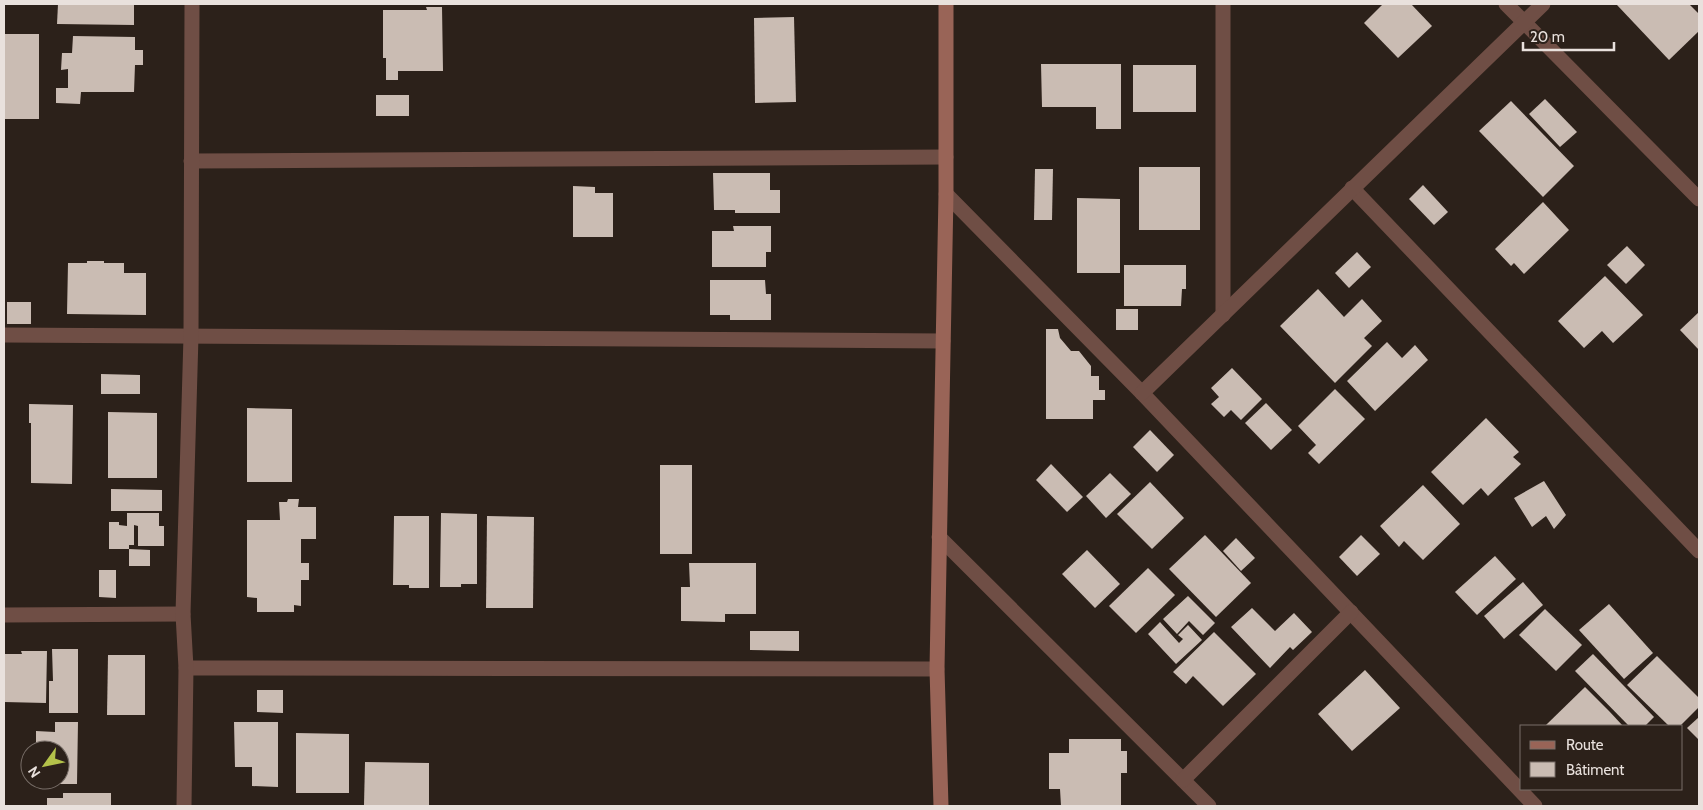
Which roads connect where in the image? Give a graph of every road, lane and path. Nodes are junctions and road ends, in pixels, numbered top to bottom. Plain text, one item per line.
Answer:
1 (192, 4) edge
2 (946, 4) edge
3 (1223, 4) edge
4 (1506, 4) edge
5 (1543, 4) edge
6 (1524, 22) junction
7 (946, 157) junction
8 (191, 161) junction
9 (1352, 188) junction
10 (946, 194) junction
11 (1699, 199) edge
12 (1224, 315) junction
13 (4, 335) edge
14 (191, 336) junction
15 (943, 340) junction
16 (1142, 394) junction
17 (939, 538) junction
18 (1699, 551) edge
19 (1351, 612) junction
20 (183, 614) junction
21 (4, 615) edge
22 (186, 668) junction
23 (938, 669) junction
24 (1183, 780) junction
25 (184, 806) edge
26 (940, 806) edge
27 (1210, 806) edge
28 (1535, 806) edge

1 - 8 street
2 - 7 street
3 - 12 street
4 - 6 street
5 - 6 street
6 - 9 street
6 - 11 street
7 - 8 street
7 - 10 street
8 - 14 street
9 - 12 street
9 - 18 street
10 - 15 street
10 - 16 street
12 - 16 street
13 - 14 street
14 - 15 street
14 - 20 street
15 - 17 street
16 - 19 street
17 - 23 street
17 - 24 street
19 - 24 street
19 - 28 street
20 - 21 street
20 - 22 street
22 - 23 street
22 - 25 street
23 - 26 street
24 - 27 street

